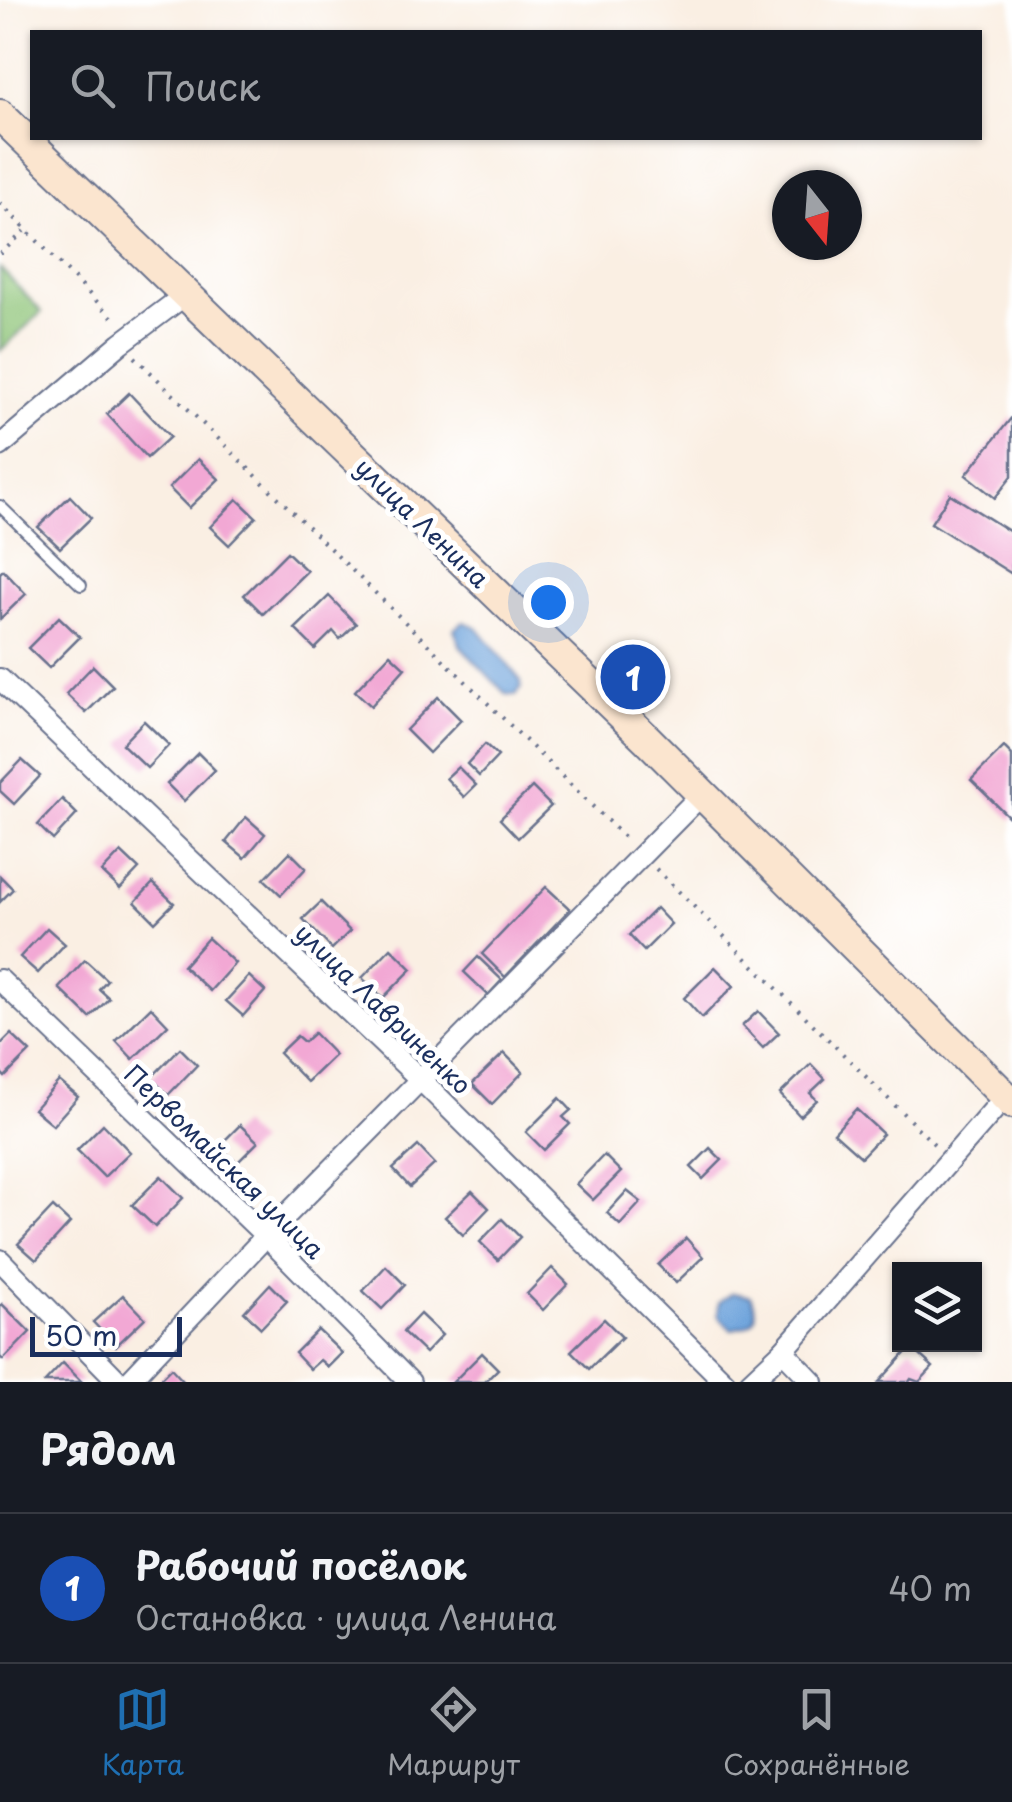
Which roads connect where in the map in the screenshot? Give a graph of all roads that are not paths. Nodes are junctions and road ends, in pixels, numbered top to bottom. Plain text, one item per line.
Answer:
1 (0, 115) edge
2 (184, 294) junction
3 (0, 446) edge
4 (0, 506) edge
5 (81, 585) dead end
6 (0, 679) edge
7 (701, 795) junction
8 (0, 980) edge
9 (420, 1079) junction
10 (1010, 1096) edge
11 (266, 1236) junction
12 (0, 1260) edge
13 (782, 1351) junction
14 (119, 1382) edge
15 (128, 1382) edge
16 (410, 1382) edge
17 (725, 1382) edge
18 (750, 1382) edge
19 (813, 1382) edge

1 - 2 main road, улица Ленина
2 - 3 street
2 - 7 main road, улица Ленина
4 - 5 lane
6 - 9 street, улица Лавриненко
7 - 9 street
7 - 10 main road, улица Ленина
8 - 11 street, Первомайская улица
9 - 11 street
9 - 17 street, улица Лавриненко
10 - 13 street
11 - 15 street
11 - 16 street, Первомайская улица
12 - 14 street
13 - 18 street
13 - 19 street

